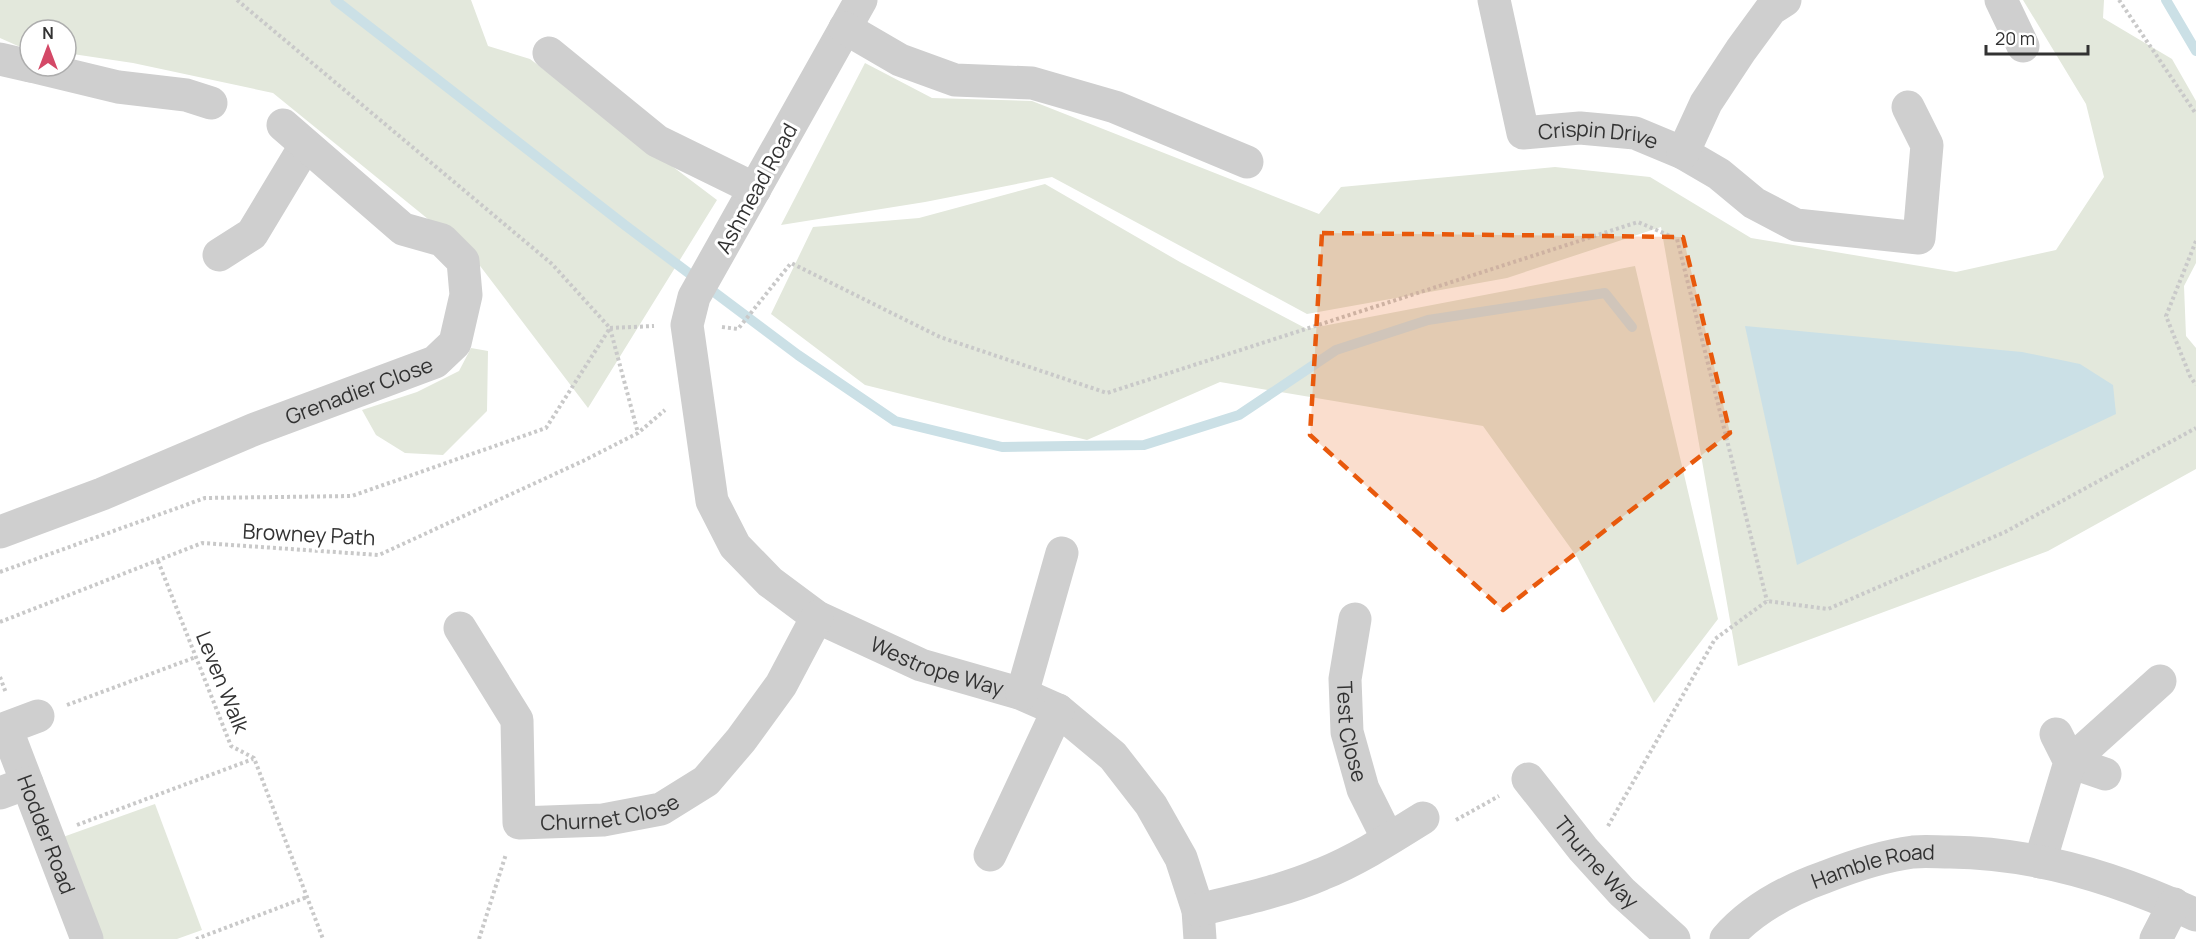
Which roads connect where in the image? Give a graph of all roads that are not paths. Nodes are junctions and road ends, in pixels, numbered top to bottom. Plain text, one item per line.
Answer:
1 (861, 0) edge
2 (1494, 0) edge
3 (1785, 0) edge
4 (2001, 0) edge
5 (845, 28) junction
6 (2023, 46) dead end
7 (549, 53) dead end
8 (0, 59) edge
9 (18, 63) edge
10 (78, 77) edge
11 (211, 103) dead end
12 (1908, 106) dead end
13 (1683, 153) junction
14 (1247, 162) dead end
15 (755, 189) junction
16 (219, 255) dead end
17 (695, 386) joint
18 (0, 532) edge
19 (1062, 554) dead end
20 (817, 616) junction
21 (1355, 619) dead end
22 (460, 628) dead end
23 (2160, 681) dead end
24 (1023, 694) junction
25 (1058, 710) junction
26 (38, 716) road end
27 (2063, 748) junction
28 (2105, 774) dead end
29 (1528, 779) road end
30 (14, 788) edge
31 (1423, 818) road end
32 (1388, 839) junction
33 (990, 855) dead end
34 (2040, 862) junction
35 (2185, 910) edge
36 (1199, 925) edge
37 (87, 939) edge
38 (1674, 939) edge
39 (1726, 939) edge
40 (2156, 939) edge

1 - 5 street, Ashmead Road
2 - 13 street, Crispin Drive
3 - 13 street
4 - 6 street
5 - 14 street
5 - 15 street, Ashmead Road
7 - 15 street
8 - 9 street
10 - 11 street
12 - 13 street, Crispin Drive
15 - 17 street, Ashmead Road
16 - 18 street, Grenadier Close
17 - 20 street, Westrope Way
19 - 24 street
20 - 22 street, Churnet Close
20 - 24 street, Westrope Way
21 - 32 street, Test Close
23 - 27 street
24 - 25 street, Westrope Way
25 - 33 street
25 - 36 street, Westrope Way
26 - 30 street, Hodder Road
27 - 28 street
27 - 34 street
29 - 38 street, Thurne Way
30 - 37 street, Hodder Road
31 - 32 street
32 - 36 street
34 - 35 street, Hamble Road
34 - 39 street, Hamble Road
35 - 40 street

